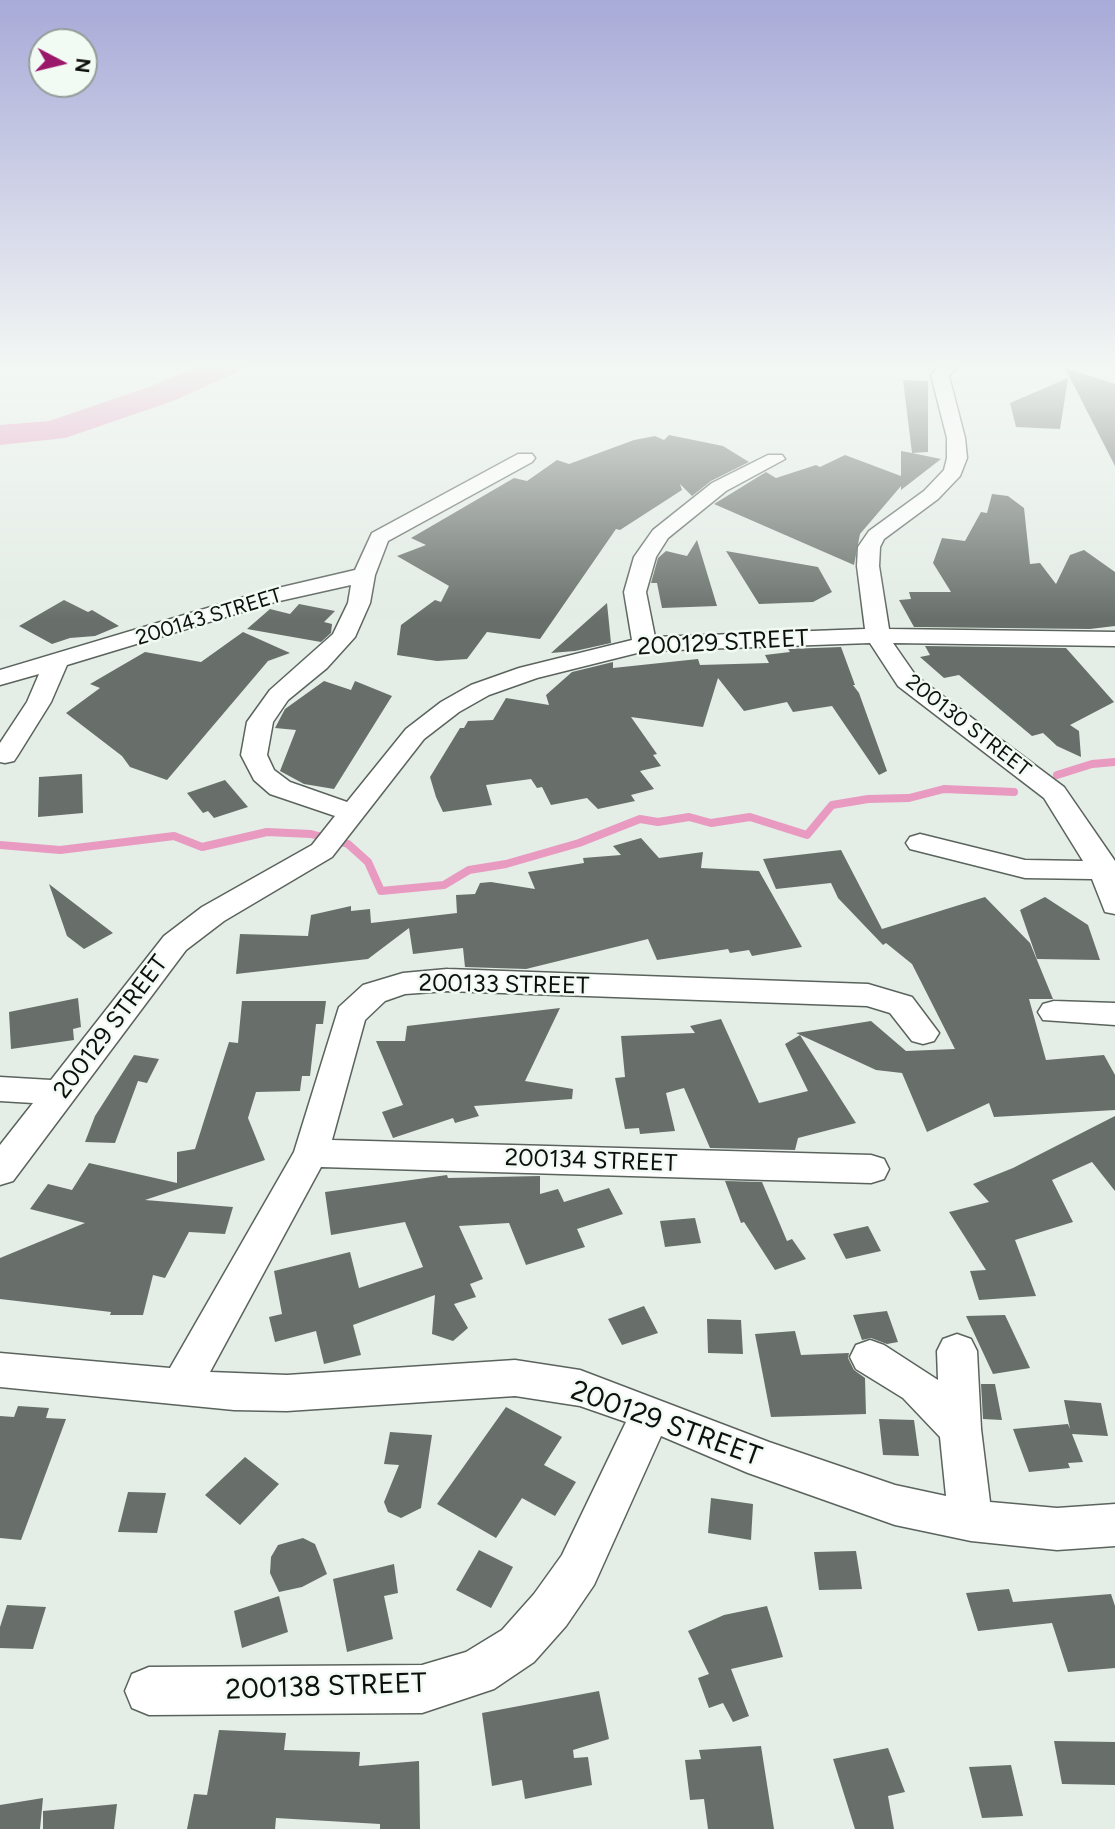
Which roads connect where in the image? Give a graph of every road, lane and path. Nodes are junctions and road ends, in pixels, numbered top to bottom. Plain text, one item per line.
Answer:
1 (957, 449) edge
2 (525, 458) dead end
3 (775, 459) dead end
4 (364, 575) junction
5 (878, 636) junction
6 (1115, 639) edge
7 (645, 644) junction
8 (56, 664) junction
9 (0, 678) edge
10 (5, 755) dead end
11 (349, 819) junction
12 (920, 843) dead end
13 (1109, 869) edge
14 (1115, 905) edge
15 (1054, 1012) dead end
16 (1115, 1014) edge
17 (923, 1033) dead end
18 (0, 1089) edge
19 (62, 1093) junction
20 (311, 1153) junction
21 (871, 1169) dead end
22 (0, 1171) edge
23 (957, 1351) dead end
24 (870, 1357) dead end
25 (0, 1370) edge
26 (181, 1387) junction
27 (651, 1413) junction
28 (960, 1429) junction
29 (971, 1521) junction
30 (1115, 1525) edge
31 (149, 1691) dead end

1 - 5 street, 200130 STREET
2 - 4 street
3 - 7 street
4 - 8 street, 200143 STREET
4 - 11 street
5 - 6 street, 200129 STREET
5 - 7 street, 200129 STREET
5 - 13 street, 200130 STREET
7 - 11 street, 200129 STREET
8 - 9 street, 200143 STREET
8 - 10 street
11 - 19 street, 200129 STREET
12 - 13 street
13 - 14 street, 200130 STREET
15 - 16 street
17 - 20 street, 200133 STREET
18 - 19 street
19 - 22 street, 200129 STREET
20 - 21 street, 200134 STREET
20 - 26 street, 200133 STREET
23 - 28 street
24 - 28 street
25 - 26 street, 200129 STREET
26 - 27 street, 200129 STREET
27 - 29 street, 200129 STREET
27 - 31 street, 200138 STREET
28 - 29 street
29 - 30 street, 200129 STREET

